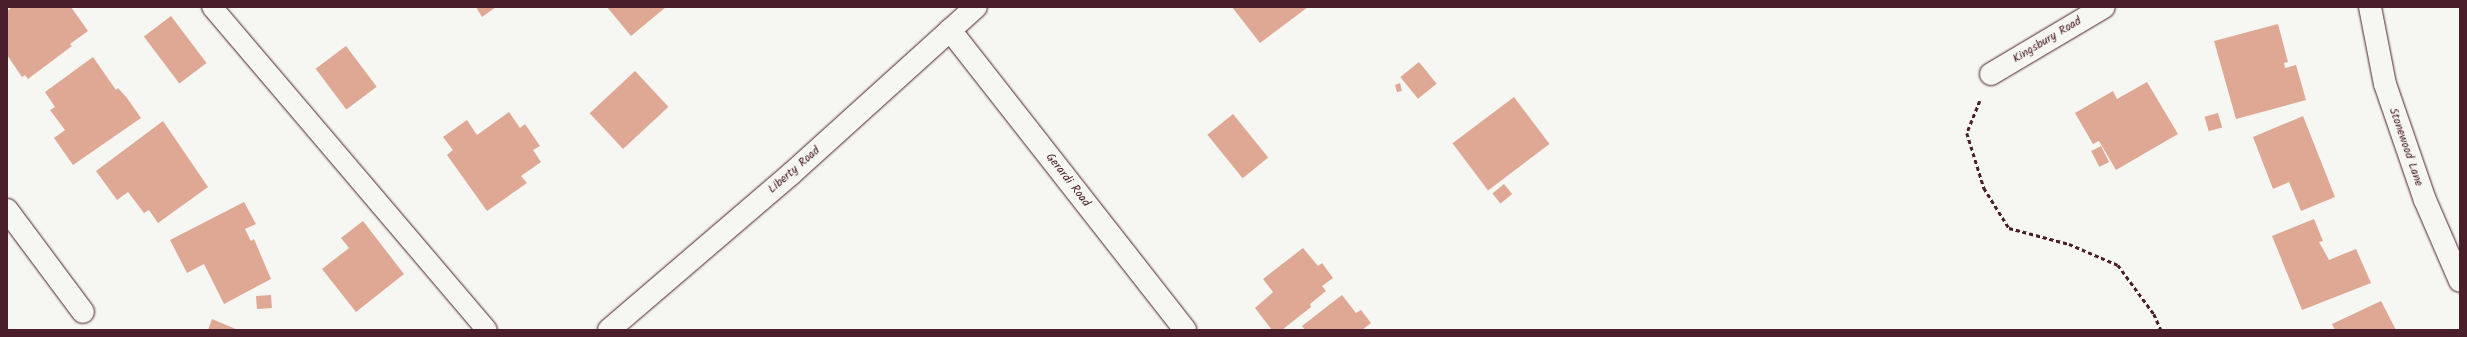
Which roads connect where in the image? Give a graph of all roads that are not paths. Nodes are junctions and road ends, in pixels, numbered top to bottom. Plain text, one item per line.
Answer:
1 (212, 7) edge
2 (976, 7) edge
3 (2104, 7) edge
4 (2370, 7) edge
5 (950, 30) junction
6 (1991, 74) road end
7 (7, 210) edge
8 (2460, 281) edge
9 (83, 312) dead end
10 (487, 330) edge
11 (609, 330) edge
12 (1185, 330) edge

1 - 10 lane
2 - 5 street, Liberty Road
3 - 6 street, Kingsbury Road
4 - 8 street, Stonewood Lane
5 - 11 street, Liberty Road
5 - 12 street, Gerardi Road
7 - 9 street

